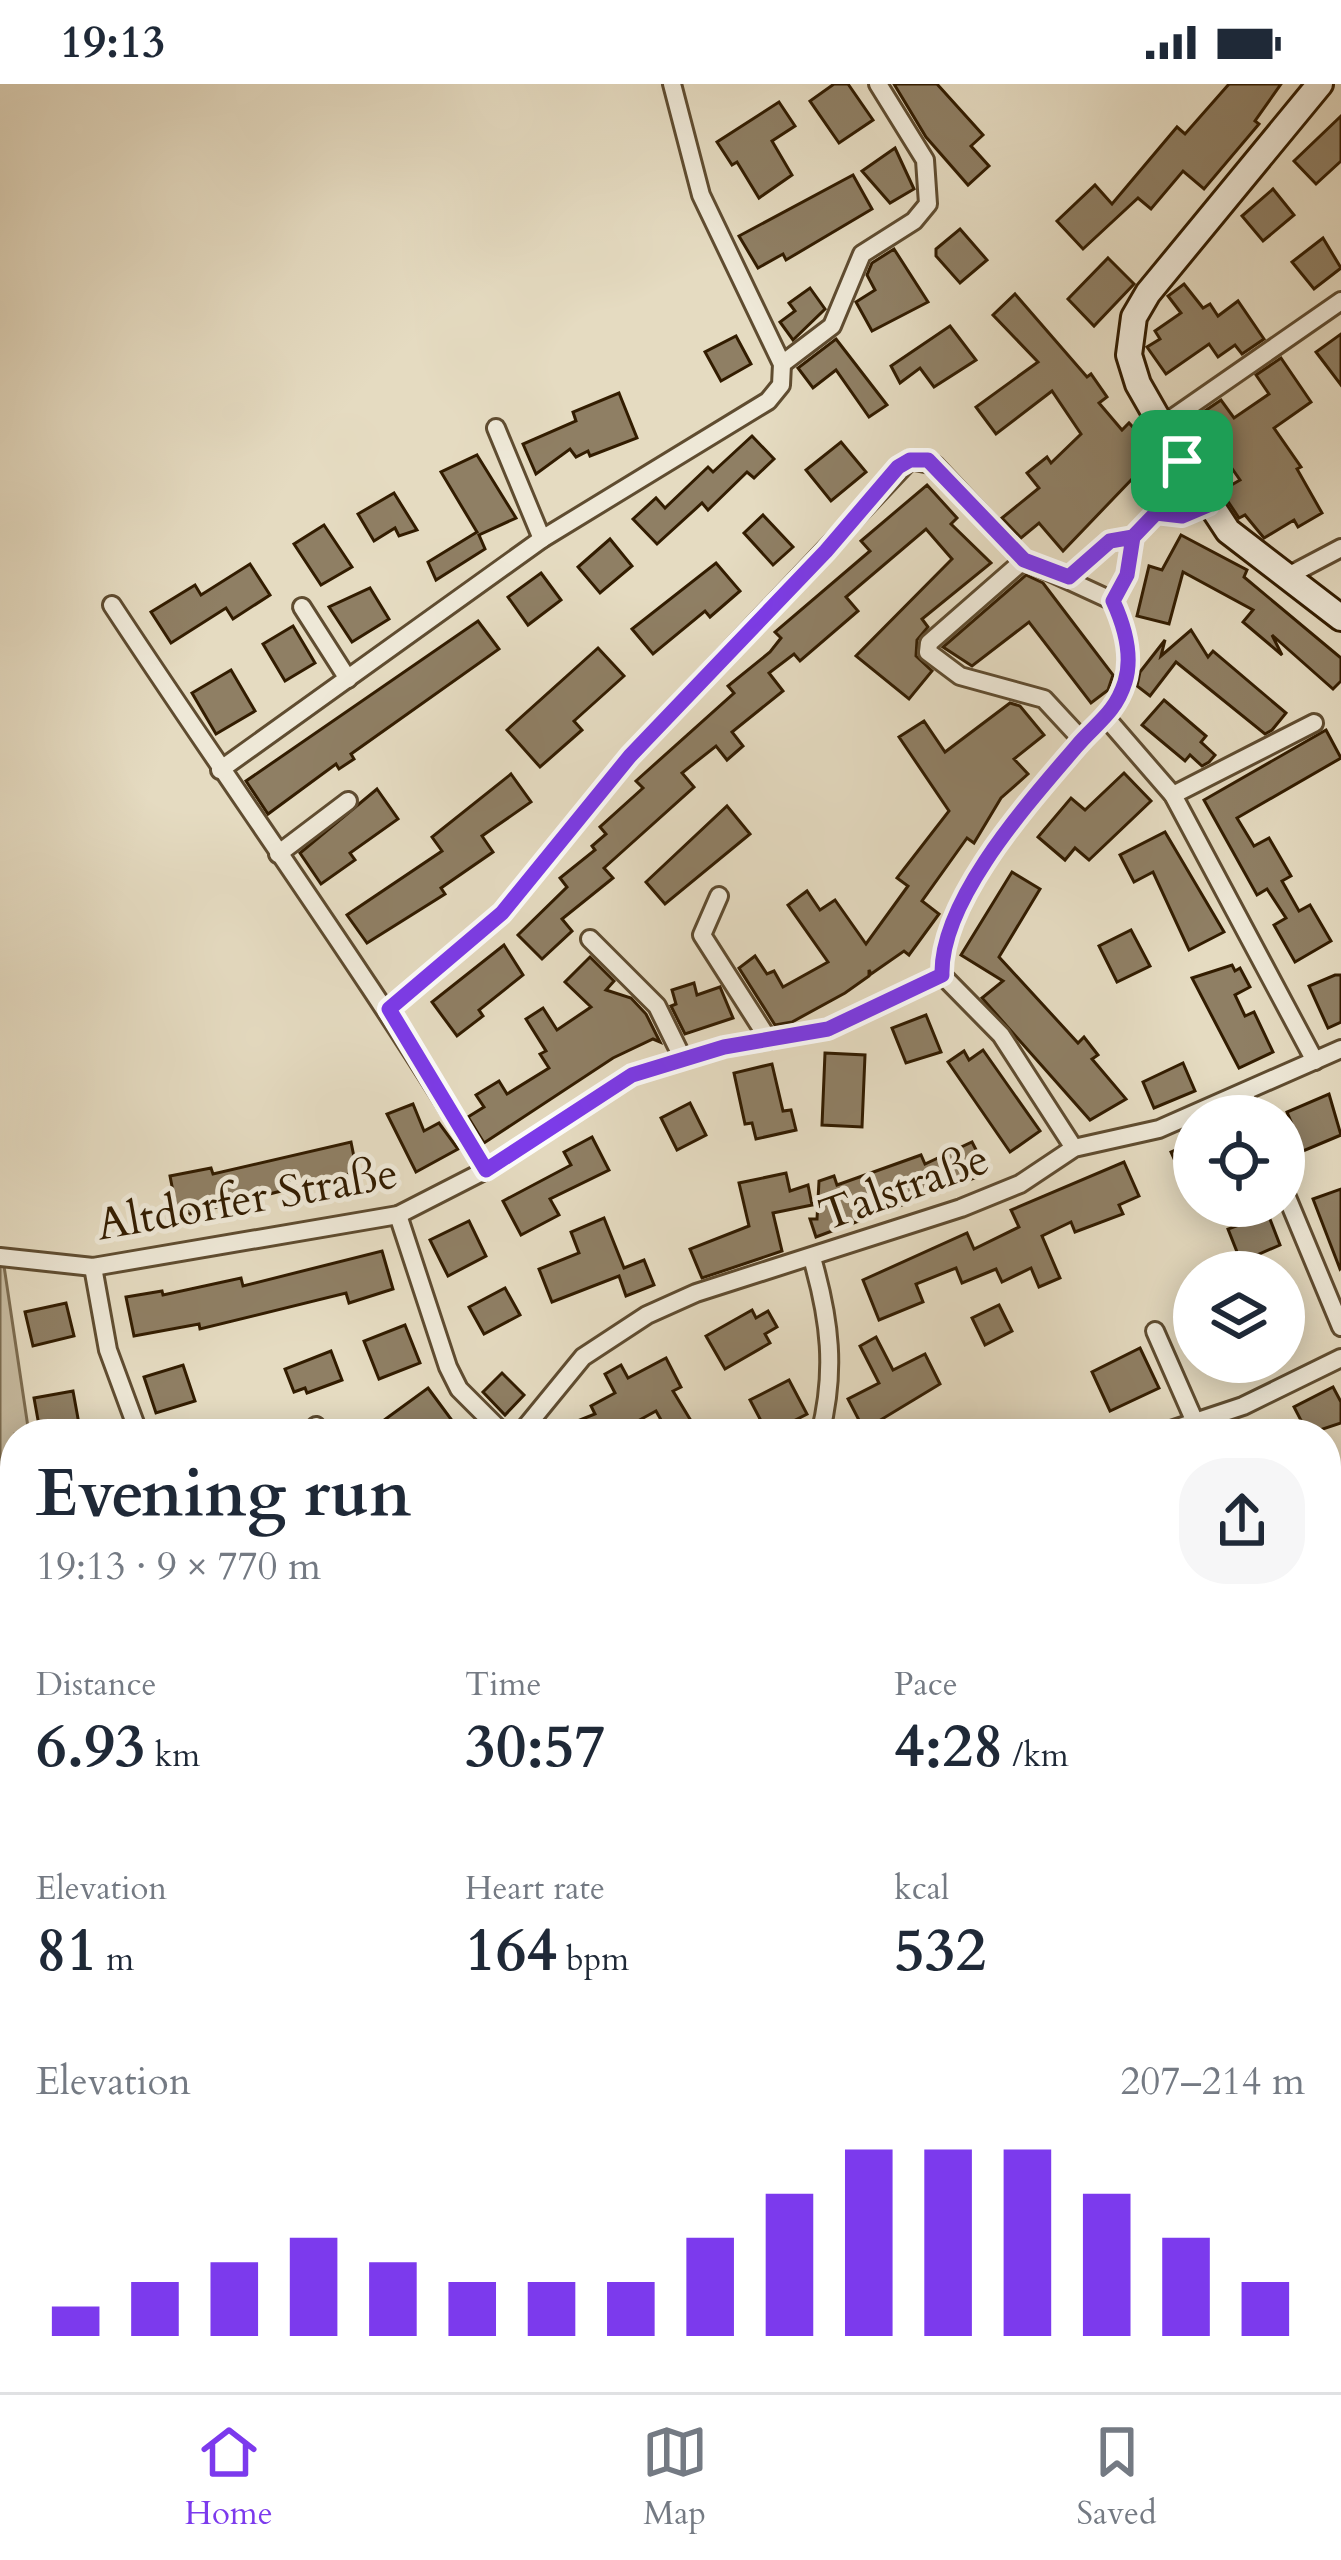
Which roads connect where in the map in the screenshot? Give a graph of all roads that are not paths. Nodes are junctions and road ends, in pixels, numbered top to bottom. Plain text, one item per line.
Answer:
1 (672, 84) edge
2 (878, 84) edge
3 (1320, 84) edge
4 (1341, 301) edge
5 (782, 364) junction
6 (1161, 426) junction
7 (496, 428) dead end
8 (1182, 461) junction
9 (1208, 505) junction
10 (1156, 513) junction
11 (1133, 537) junction
12 (542, 538) junction
13 (1341, 548) edge
14 (1024, 560) junction
15 (1069, 577) junction
16 (1286, 577) junction
17 (1113, 601) junction
18 (112, 605) dead end
19 (302, 607) dead end
20 (1341, 618) edge
21 (348, 679) junction
22 (1108, 720) junction
23 (1314, 723) dead end
24 (1082, 740) junction
25 (220, 770) junction
26 (1173, 795) junction
27 (348, 801) dead end
28 (278, 854) junction
29 (719, 896) dead end
30 (590, 939) dead end
31 (942, 975) junction
32 (389, 1009) junction
33 (769, 1040) junction
34 (1341, 1048) edge
35 (682, 1057) junction
36 (1315, 1061) junction
37 (1244, 1093) joint
38 (1074, 1148) junction
39 (486, 1170) junction
40 (398, 1215) junction
41 (1299, 1227) edge
42 (0, 1257) edge
43 (812, 1258) junction
44 (93, 1267) junction
45 (1341, 1327) edge
46 (1154, 1330) dead end
47 (1341, 1358) edge
48 (133, 1419) edge
49 (489, 1419) edge
50 (531, 1419) edge
51 (823, 1419) edge
52 (1193, 1419) edge
53 (1206, 1419) edge

1 - 5 street
2 - 5 street
3 - 6 street
4 - 6 street
5 - 12 street
6 - 8 street
7 - 12 street
8 - 9 street
8 - 10 street
9 - 10 street
9 - 16 street
10 - 11 street
11 - 15 street
11 - 17 street
12 - 21 street
13 - 16 street
14 - 15 street
14 - 24 street
14 - 32 street
15 - 17 street
16 - 20 street
17 - 22 street
18 - 25 street
19 - 21 street
21 - 25 street
22 - 24 street
22 - 26 street
23 - 26 street
24 - 31 street
25 - 28 street
26 - 36 street
27 - 28 street
28 - 32 street
29 - 33 street
30 - 35 street
31 - 33 street, Altdorfer Straße
31 - 38 street
32 - 39 street
33 - 35 street, Altdorfer Straße
34 - 36 street, Talstraße
35 - 39 street, Altdorfer Straße
36 - 37 street, Talstraße
37 - 38 street, Talstraße
38 - 43 street, Talstraße
39 - 40 street, Altdorfer Straße
40 - 44 street, Altdorfer Straße
40 - 49 street
41 - 45 street
42 - 44 street, Altdorfer Straße
43 - 50 street, Talstraße
43 - 51 street
44 - 48 street
46 - 52 street
47 - 53 street

